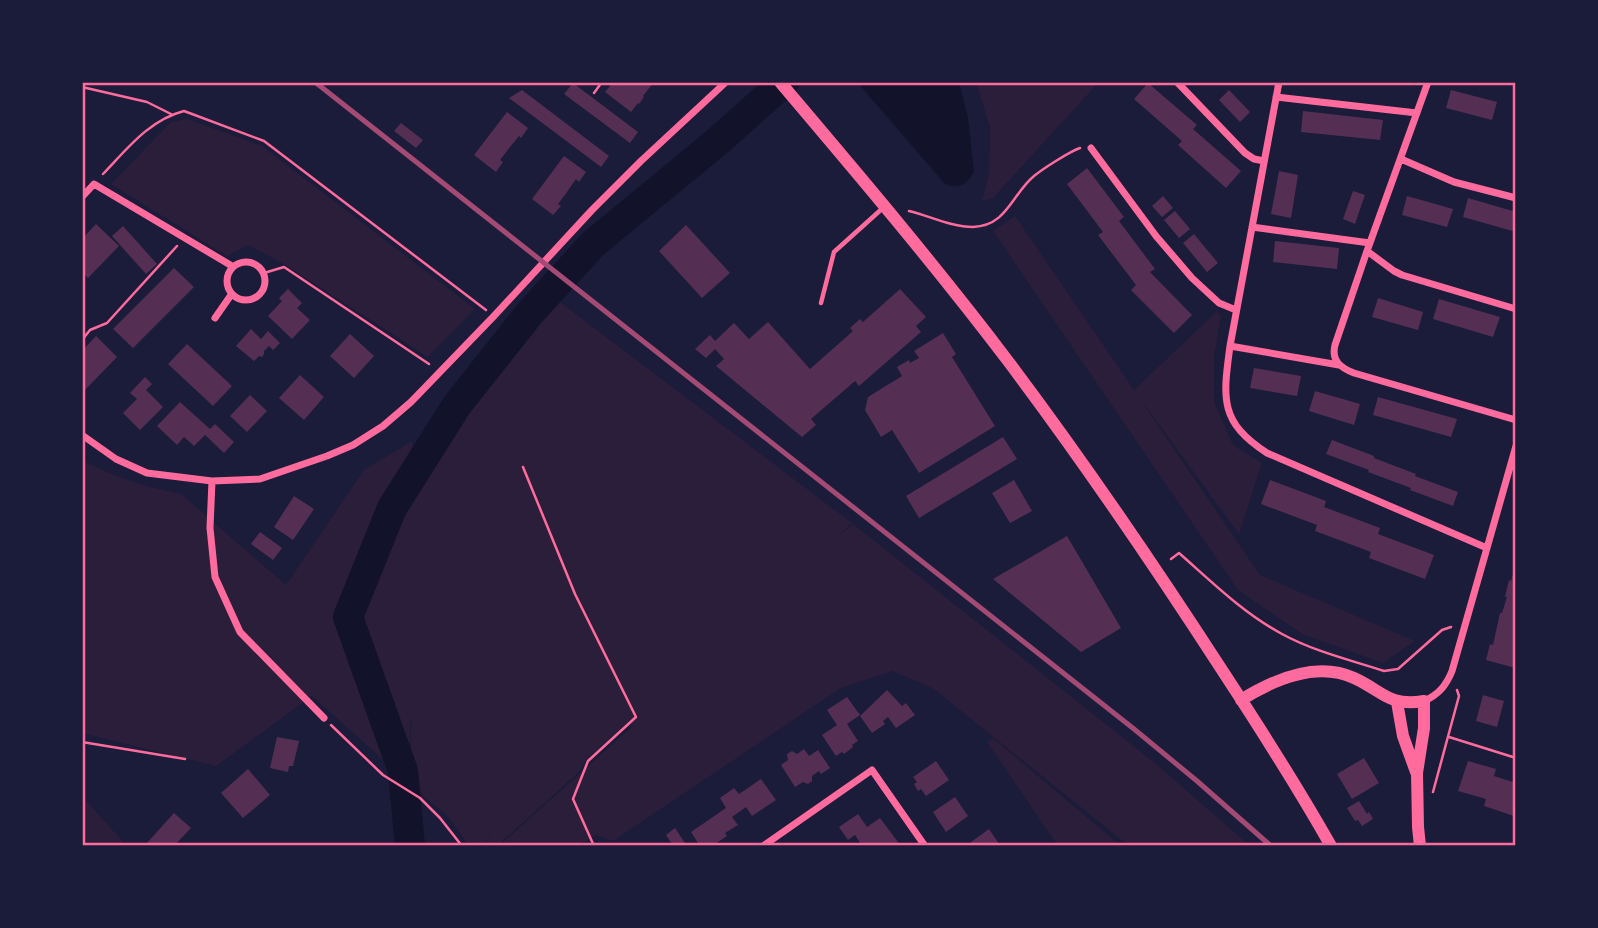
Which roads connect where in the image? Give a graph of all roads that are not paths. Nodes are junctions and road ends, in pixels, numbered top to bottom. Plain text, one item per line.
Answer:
1 (726, 82) edge
2 (780, 82) edge
3 (1177, 82) edge
4 (1279, 82) edge
5 (1428, 82) edge
6 (1276, 97) junction
7 (1417, 113) junction
8 (1091, 148) road end
9 (1401, 159) junction
10 (1264, 161) junction
11 (82, 197) edge
12 (1516, 198) edge
13 (885, 206) junction
14 (1252, 227) junction
15 (1368, 247) junction
16 (232, 267) junction
17 (231, 295) junction
18 (821, 303) dead end
19 (1516, 309) edge
20 (1236, 310) junction
21 (215, 318) dead end
22 (1230, 346) junction
23 (1339, 365) junction
24 (1516, 420) edge
25 (82, 435) edge
26 (1516, 446) edge
27 (212, 481) junction
28 (1487, 548) junction
29 (1241, 700) junction
30 (1424, 701) junction
31 (1397, 702) junction
32 (324, 718) road end
33 (1417, 773) junction
34 (763, 846) edge
35 (925, 846) edge
36 (1331, 846) edge
37 (1420, 846) edge

1 - 27 street
2 - 13 main road
3 - 10 street
4 - 6 street
5 - 7 street
6 - 7 street
6 - 10 street
7 - 9 street
8 - 20 street
9 - 12 street
9 - 15 street
10 - 14 street
11 - 16 street
13 - 18 lane
13 - 29 main road
14 - 15 street
14 - 20 street
15 - 19 street
15 - 23 street
16 - 17 street
16 - 17 street
17 - 21 street
20 - 22 street
22 - 23 street
22 - 28 street
23 - 24 street
25 - 27 street
26 - 28 street
27 - 32 street
28 - 30 street
29 - 31 main road
29 - 36 main road
30 - 31 main road
30 - 33 main road
31 - 33 main road
33 - 37 main road
34 - 35 street

